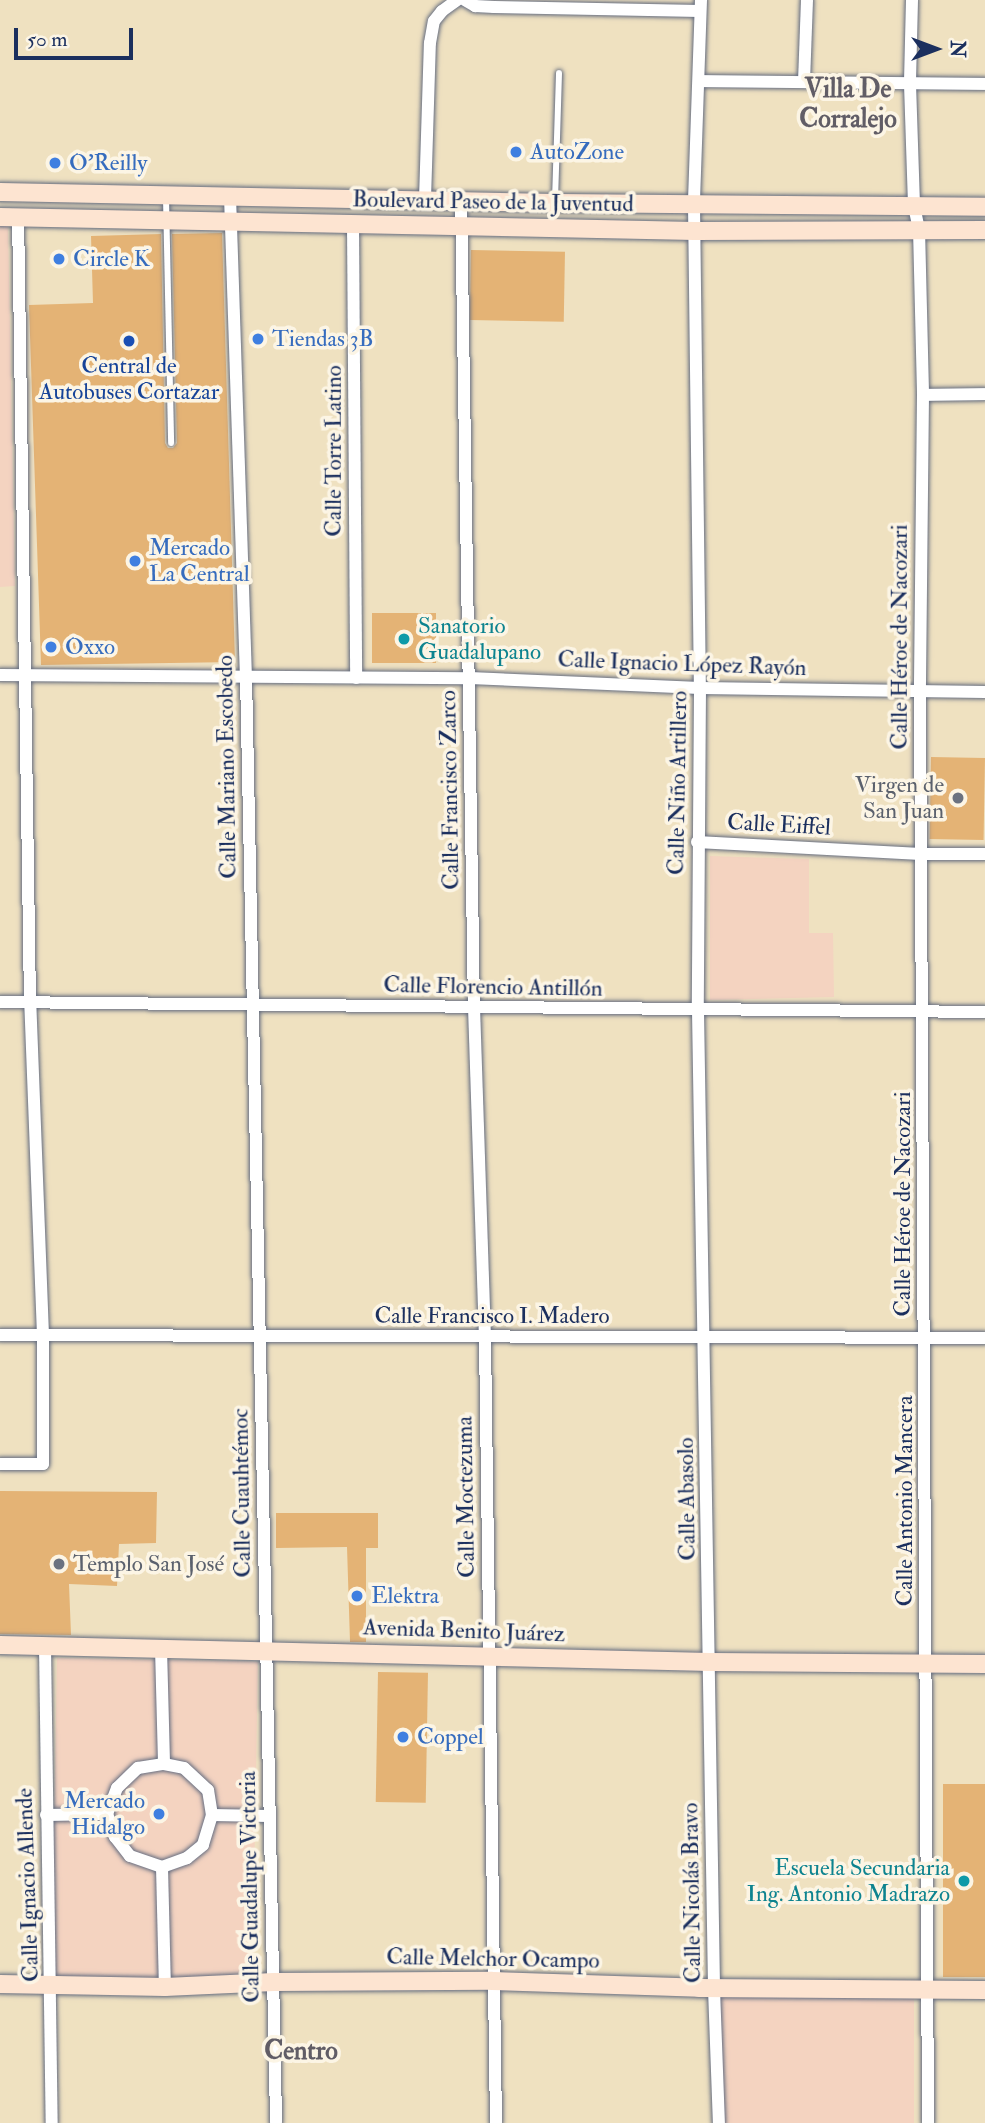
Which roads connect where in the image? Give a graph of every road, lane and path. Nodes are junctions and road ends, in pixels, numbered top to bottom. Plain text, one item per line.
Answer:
1 (457, 0) edge
2 (465, 0) edge
3 (807, 0) edge
4 (912, 0) edge
5 (547, 4) edge
6 (700, 5) edge
7 (559, 73) dead end
8 (699, 81) junction
9 (804, 82) junction
10 (910, 84) junction
11 (985, 85) edge
12 (0, 192) edge
13 (230, 196) junction
14 (166, 197) junction
15 (425, 200) junction
16 (461, 200) junction
17 (555, 203) junction
18 (694, 205) junction
19 (914, 206) junction
20 (985, 207) edge
21 (9, 217) edge
22 (167, 221) junction
23 (231, 223) junction
24 (353, 224) junction
25 (460, 225) junction
26 (919, 229) junction
27 (985, 230) edge
28 (695, 231) junction
29 (985, 394) edge
30 (923, 395) junction
31 (171, 443) dead end
32 (0, 675) edge
33 (246, 675) junction
34 (26, 676) junction
35 (356, 678) junction
36 (470, 678) junction
37 (700, 688) junction
38 (920, 691) junction
39 (985, 692) edge
40 (697, 842) junction
41 (921, 854) junction
42 (985, 854) edge
43 (0, 1002) edge
44 (30, 1003) junction
45 (253, 1005) junction
46 (474, 1007) junction
47 (698, 1012) junction
48 (923, 1012) junction
49 (985, 1012) edge
50 (0, 1335) edge
51 (43, 1335) junction
52 (260, 1336) junction
53 (705, 1336) junction
54 (485, 1338) junction
55 (985, 1338) edge
56 (925, 1339) junction
57 (0, 1464) edge
58 (0, 1645) edge
59 (45, 1646) junction
60 (161, 1648) junction
61 (266, 1650) junction
62 (489, 1656) junction
63 (710, 1662) junction
64 (927, 1662) junction
65 (985, 1664) edge
66 (164, 1764) junction
67 (107, 1814) junction
68 (46, 1815) junction
69 (212, 1815) junction
70 (269, 1816) junction
71 (162, 1867) junction
72 (492, 1981) junction
73 (274, 1982) junction
74 (0, 1984) edge
75 (52, 1985) junction
76 (164, 1987) junction
77 (714, 1989) junction
78 (928, 1989) junction
79 (985, 1990) edge
80 (52, 2123) edge
81 (276, 2123) edge
82 (496, 2123) edge
83 (719, 2123) edge
84 (928, 2123) edge

1 - 15 street
2 - 5 street
3 - 9 street
4 - 10 street, Calle Héroe de Nacozari
5 - 6 street
6 - 8 street, Calle Niño Artillero
7 - 17 lane
8 - 9 street
8 - 18 street, Calle Niño Artillero
9 - 10 street
10 - 11 street
10 - 19 street, Calle Héroe de Nacozari
12 - 14 street, Boulevard Paseo de la Juventud
13 - 14 street, Boulevard Paseo de la Juventud
13 - 15 street, Boulevard Paseo de la Juventud
13 - 23 street, Calle Mariano Escobedo
14 - 22 lane
15 - 16 street, Boulevard Paseo de la Juventud
16 - 17 street, Boulevard Paseo de la Juventud
16 - 25 street, Calle Francisco Zarco
17 - 18 street, Boulevard Paseo de la Juventud
18 - 19 street, Boulevard Paseo de la Juventud
18 - 28 street, Calle Niño Artillero
19 - 20 street, Boulevard Paseo de la Juventud
19 - 26 street, Calle Héroe de Nacozari
21 - 22 street, Boulevard Paseo de la Juventud
21 - 34 street
22 - 23 street, Boulevard Paseo de la Juventud
22 - 31 lane
23 - 24 street, Boulevard Paseo de la Juventud
23 - 33 street, Calle Mariano Escobedo
24 - 25 street, Boulevard Paseo de la Juventud
24 - 35 street, Calle Torre Latino
25 - 28 street, Boulevard Paseo de la Juventud
25 - 36 street, Calle Francisco Zarco
26 - 27 street, Boulevard Paseo de la Juventud
26 - 28 street, Boulevard Paseo de la Juventud
26 - 30 street, Calle Héroe de Nacozari
28 - 37 street, Calle Niño Artillero
29 - 30 street
30 - 38 street, Calle Héroe de Nacozari
32 - 34 street, Calle Ignacio López Rayón
33 - 34 street, Calle Ignacio López Rayón
33 - 35 street, Calle Ignacio López Rayón
33 - 45 street, Calle Mariano Escobedo
34 - 44 street
35 - 36 street, Calle Ignacio López Rayón
36 - 37 street, Calle Ignacio López Rayón
36 - 46 street, Calle Francisco Zarco
37 - 38 street, Calle Ignacio López Rayón
37 - 40 street, Calle Niño Artillero
38 - 39 street, Calle Ignacio López Rayón
38 - 41 street, Calle Héroe de Nacozari
40 - 41 street, Calle Eiffel
40 - 47 street, Calle Niño Artillero
41 - 42 street, Calle Eiffel
41 - 48 street, Calle Héroe de Nacozari
43 - 44 street, Calle Florencio Antillón
44 - 45 street, Calle Florencio Antillón
44 - 51 street
45 - 46 street, Calle Florencio Antillón
45 - 52 street, Calle Mariano Escobedo
46 - 47 street, Calle Florencio Antillón
46 - 54 street, Calle Francisco Zarco
47 - 48 street, Calle Florencio Antillón
47 - 53 street, Calle Niño Artillero
48 - 49 street, Calle Florencio Antillón
48 - 56 street, Calle Héroe de Nacozari
50 - 51 street, Calle Francisco I. Madero
51 - 52 street, Calle Francisco I. Madero
51 - 57 street
52 - 54 street, Calle Francisco I. Madero
52 - 61 street, Calle Cuauhtémoc
53 - 54 street, Calle Francisco I. Madero
53 - 56 street, Calle Francisco I. Madero
53 - 63 street, Calle Abasolo
54 - 62 street, Calle Moctezuma
55 - 56 street, Calle Francisco I. Madero
56 - 64 street, Calle Antonio Mancera
58 - 59 street, Avenida Benito Juárez
59 - 60 street, Avenida Benito Juárez
59 - 68 street, Calle Ignacio Allende
60 - 61 street, Avenida Benito Juárez
60 - 66 street
61 - 62 street, Avenida Benito Juárez
61 - 70 street, Calle Guadalupe Victoria
62 - 63 street, Avenida Benito Juárez
62 - 72 street, Calle Moctezuma
63 - 64 street, Avenida Benito Juárez
63 - 77 street, Calle Nicolás Bravo
64 - 65 street, Avenida Benito Juárez
64 - 78 street, Calle Antonio Mancera
66 - 67 street
66 - 69 street
67 - 68 street
67 - 71 street
68 - 75 street, Calle Ignacio Allende
69 - 70 street
69 - 71 street
70 - 73 street, Calle Guadalupe Victoria
71 - 76 street
72 - 73 street, Calle Melchor Ocampo
72 - 77 street, Calle Melchor Ocampo
72 - 82 street, Calle Moctezuma
73 - 76 street, Calle Melchor Ocampo
73 - 81 street, Calle Guadalupe Victoria
74 - 75 street, Calle Melchor Ocampo
75 - 76 street, Calle Melchor Ocampo
75 - 80 street, Calle Ignacio Allende
77 - 78 street, Calle Melchor Ocampo
77 - 83 street, Calle Nicolás Bravo
78 - 79 street, Calle Melchor Ocampo
78 - 84 street, Calle Antonio Mancera

